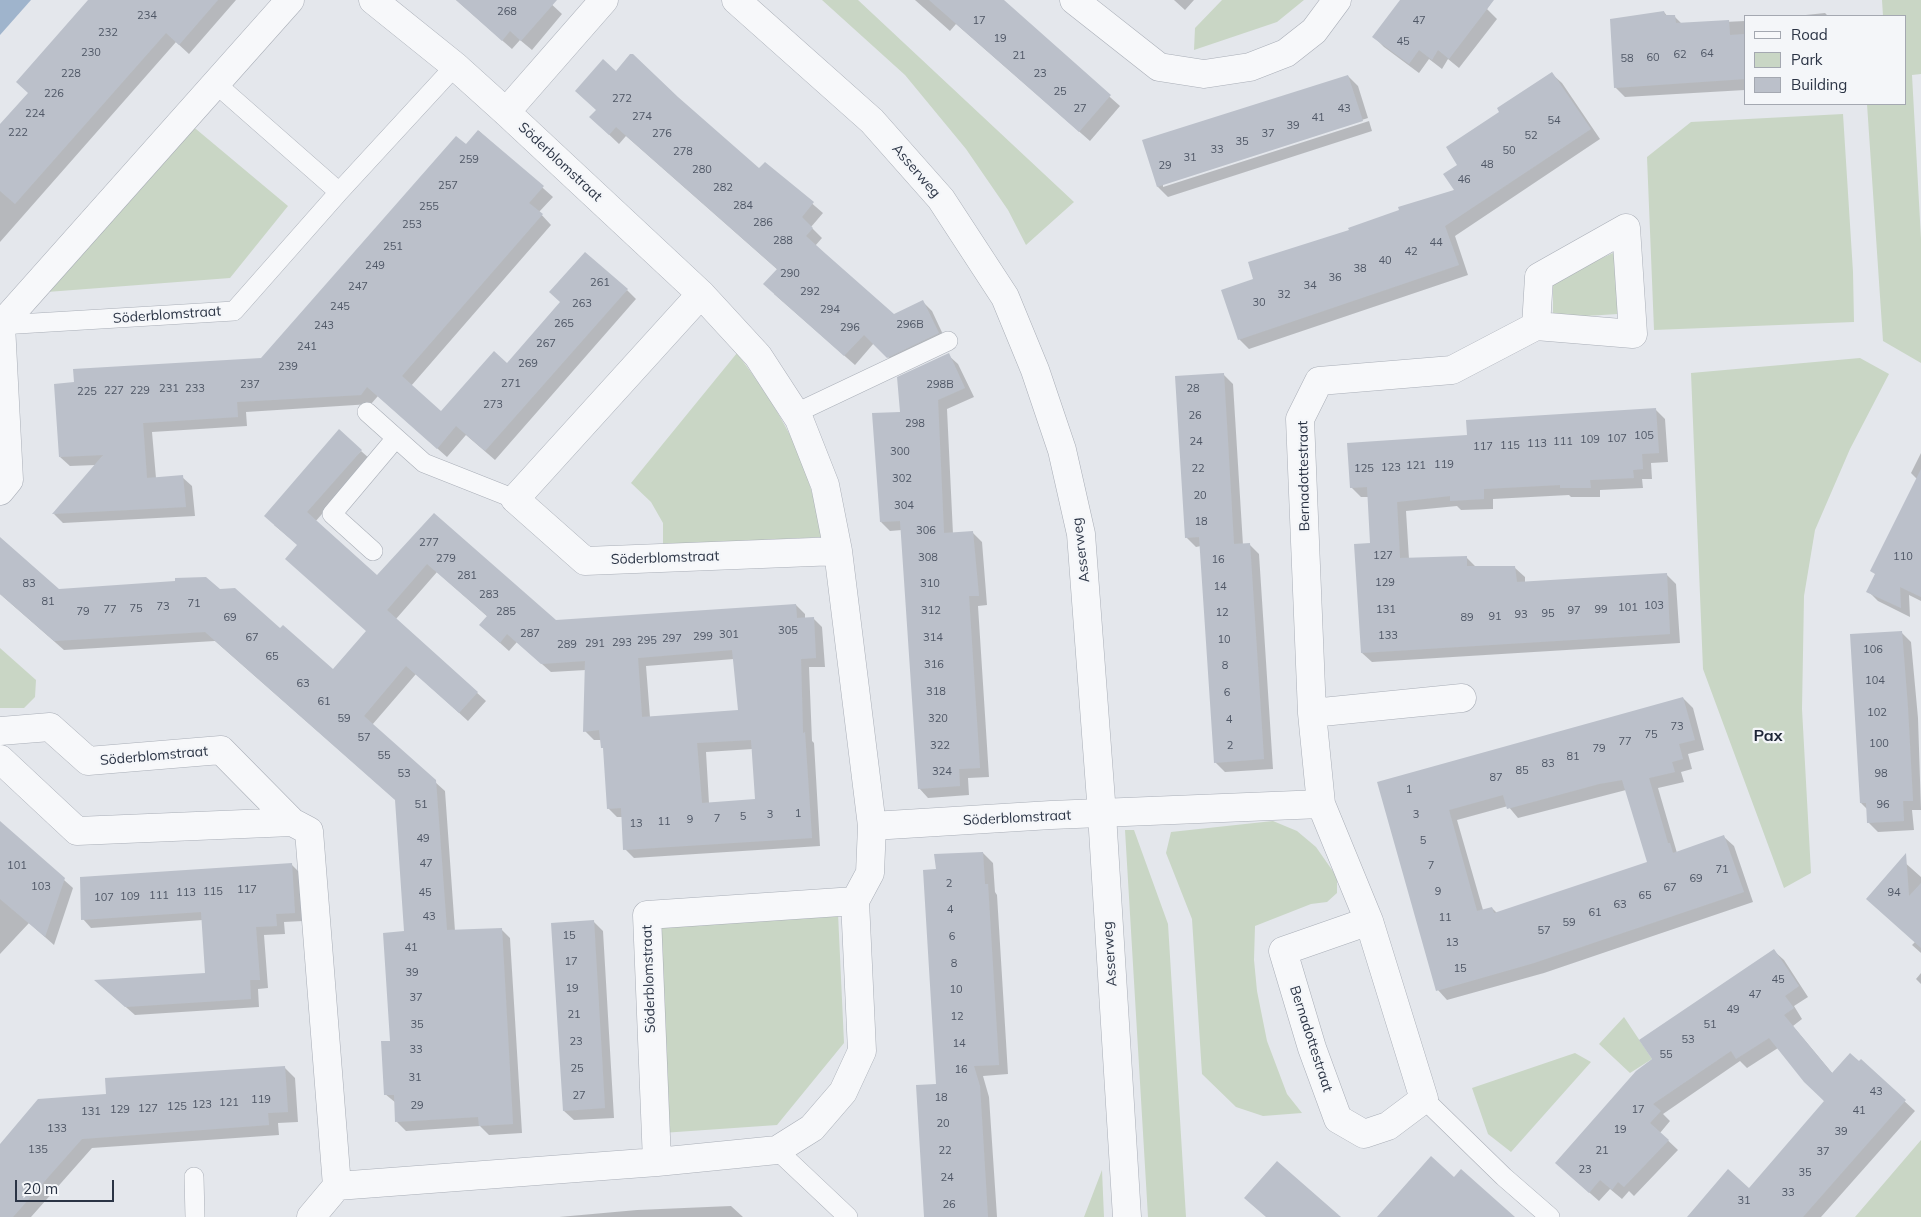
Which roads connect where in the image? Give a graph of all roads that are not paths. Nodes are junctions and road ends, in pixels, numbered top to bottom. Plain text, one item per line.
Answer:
1 (290, 0) edge
2 (373, 0) edge
3 (604, 0) edge
4 (736, 0) edge
5 (1074, 0) edge
6 (1337, 0) edge
7 (455, 66) junction
8 (215, 84) junction
9 (506, 112) junction
10 (339, 192) junction
11 (701, 294) junction
12 (1, 325) edge
13 (1536, 326) junction
14 (948, 341) dead end
15 (368, 412) dead end
16 (796, 413) junction
17 (396, 438) junction
18 (0, 490) edge
19 (515, 499) junction
20 (373, 551) dead end
21 (838, 551) junction
22 (1462, 698) dead end
23 (1312, 713) junction
24 (0, 731) edge
25 (0, 758) edge
26 (1321, 804) junction
27 (1102, 814) junction
28 (292, 822) junction
29 (872, 826) junction
30 (855, 901) junction
31 (1369, 921) junction
32 (1424, 1099) junction
33 (777, 1150) junction
34 (657, 1162) junction
35 (194, 1177) dead end
36 (337, 1186) junction
37 (195, 1217) edge
38 (311, 1217) edge
39 (848, 1217) edge
40 (1127, 1217) edge
41 (1550, 1217) edge

1 - 8 street
2 - 7 street, Söderblomstraat
3 - 9 street, Söderblomstraat
4 - 27 street, Asserweg
5 - 6 street
7 - 9 street, Söderblomstraat
7 - 10 lane, Söderblomstraat
8 - 10 lane
8 - 12 street
9 - 11 street, Söderblomstraat
10 - 12 lane, Söderblomstraat
11 - 16 street, Söderblomstraat
11 - 19 street
12 - 18 street
13 - 13 street
13 - 23 street, Bernadottestraat
14 - 16 lane
15 - 17 lane, Söderblomstraat
16 - 21 street, Söderblomstraat
17 - 19 lane, Söderblomstraat
17 - 20 lane
19 - 21 street, Söderblomstraat
21 - 29 street, Söderblomstraat
22 - 23 street
23 - 26 street, Bernadottestraat
24 - 28 street, Söderblomstraat
25 - 28 street
26 - 27 street
26 - 31 street, Bernadottestraat
27 - 29 street, Söderblomstraat
27 - 40 street, Asserweg
28 - 36 street, Söderblomstraat
29 - 30 street, Söderblomstraat
30 - 33 street
30 - 34 street, Söderblomstraat
31 - 32 street, Bernadottestraat
31 - 32 street, Bernadottestraat
32 - 41 lane, Bernadottestraat
33 - 34 street
33 - 39 lane
34 - 36 street
35 - 37 lane
36 - 38 street

